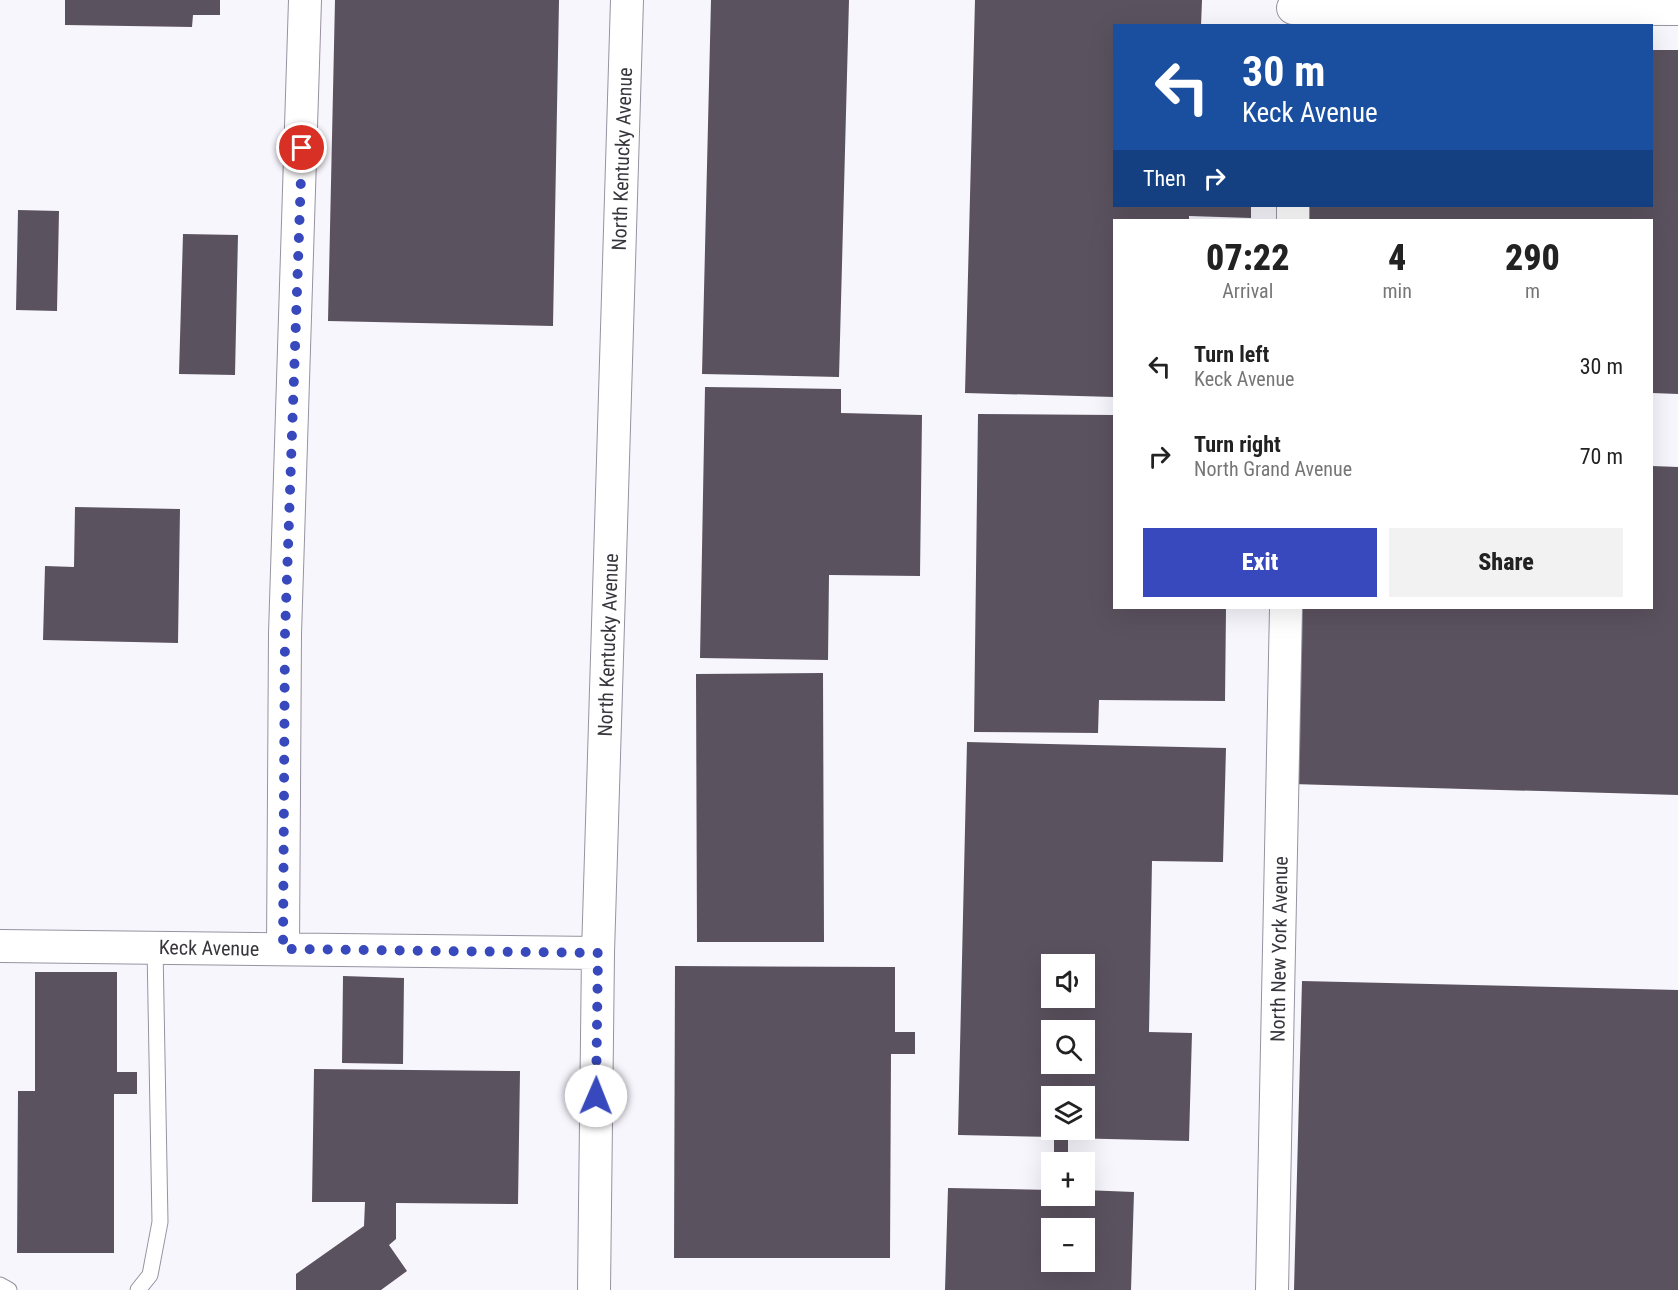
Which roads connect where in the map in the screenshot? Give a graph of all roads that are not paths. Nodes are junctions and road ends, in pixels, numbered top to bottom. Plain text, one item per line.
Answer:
1 (305, 0) edge
2 (627, 0) edge
3 (1678, 9) edge
4 (1293, 11) edge
5 (1286, 609) edge
6 (0, 946) edge
7 (154, 948) junction
8 (283, 949) junction
9 (598, 953) junction
10 (0, 1285) edge
11 (9, 1290) edge
12 (138, 1290) edge
13 (594, 1290) edge
14 (1272, 1290) edge

1 - 8 street
2 - 9 street, North Kentucky Avenue
3 - 4 street
5 - 14 street, North New York Avenue
6 - 7 street, Keck Avenue
7 - 8 street, Keck Avenue
7 - 12 lane
8 - 9 street, Keck Avenue
9 - 13 street, North Kentucky Avenue
10 - 11 lane

